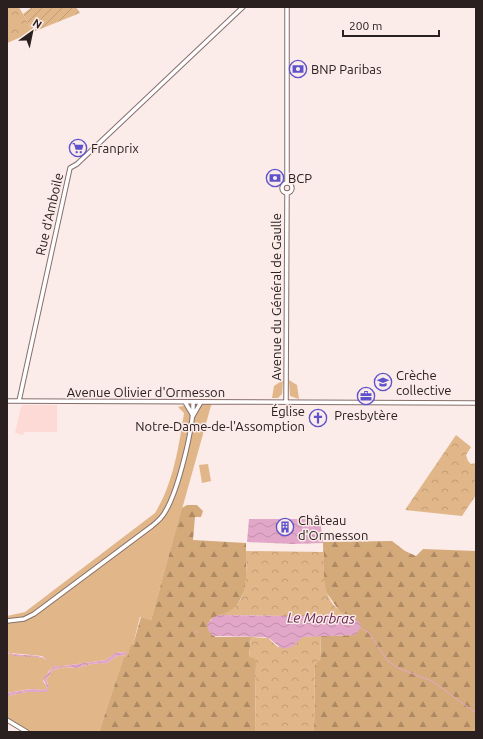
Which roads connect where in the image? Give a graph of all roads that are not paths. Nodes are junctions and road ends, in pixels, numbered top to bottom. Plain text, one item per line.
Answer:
1 (243, 7) edge
2 (287, 7) edge
3 (287, 183) junction
4 (287, 193) junction
5 (7, 401) edge
6 (19, 401) junction
7 (286, 401) junction
8 (185, 402) junction
9 (193, 402) junction
10 (201, 402) junction
11 (476, 403) edge
12 (193, 417) junction
13 (7, 621) edge
14 (7, 720) edge
15 (27, 732) edge

1 - 6 street, Rue d'Amboile
2 - 3 street
3 - 4 street
3 - 4 street
4 - 7 street, Avenue du Général de Gaulle
5 - 6 street, Avenue Olivier d'Ormesson
6 - 8 street, Avenue Olivier d'Ormesson
7 - 10 street, Avenue Olivier d'Ormesson
7 - 11 street, Avenue Olivier d'Ormesson
8 - 9 street, Avenue Olivier d'Ormesson
8 - 12 street
9 - 10 street, Avenue Olivier d'Ormesson
9 - 12 street
10 - 12 street
12 - 13 street
14 - 15 street

